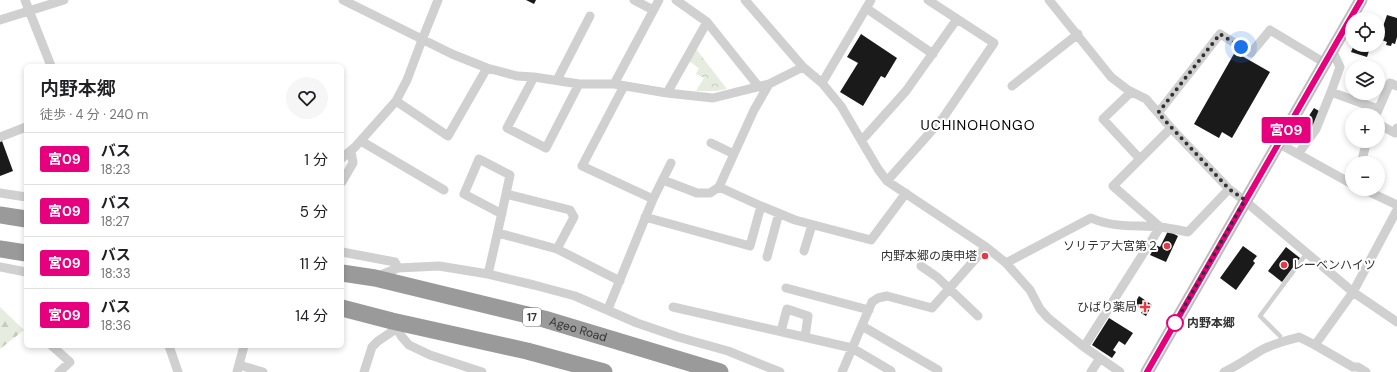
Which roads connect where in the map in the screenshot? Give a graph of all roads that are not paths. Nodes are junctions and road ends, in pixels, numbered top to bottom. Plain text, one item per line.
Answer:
1 (25, 0) edge
2 (64, 0) edge
3 (343, 0) edge
4 (438, 0) edge
5 (634, 0) edge
6 (659, 0) edge
7 (676, 0) edge
8 (745, 0) edge
9 (928, 0) edge
10 (1049, 0) edge
11 (1361, 0) edge
12 (869, 4) edge
13 (29, 10) junction
14 (654, 10) junction
15 (590, 16) dead end
16 (957, 19) junction
17 (0, 20) edge
18 (707, 22) junction
19 (1078, 34) junction
20 (422, 40) junction
21 (1332, 50) junction
22 (933, 54) junction
23 (1325, 62) junction
24 (50, 64) edge
25 (803, 67) junction
26 (487, 68) junction
27 (534, 77) junction
28 (557, 80) junction
29 (822, 83) junction
30 (579, 84) junction
31 (614, 84) junction
32 (769, 84) junction
33 (624, 86) junction
34 (1012, 86) dead end
35 (1397, 86) edge
36 (759, 87) junction
37 (1131, 92) junction
38 (1331, 92) junction
39 (667, 93) junction
40 (396, 101) junction
41 (1368, 108) edge
42 (1379, 108) edge
43 (1158, 113) junction
44 (1171, 128) junction
45 (1385, 128) edge
46 (1397, 128) edge
47 (24, 129) edge
48 (0, 137) edge
49 (862, 140) junction
50 (361, 141) junction
51 (1278, 142) junction
52 (711, 143) dead end
53 (351, 151) junction
54 (734, 154) junction
55 (1298, 154) junction
56 (344, 156) edge
57 (1140, 159) junction
58 (671, 163) dead end
59 (344, 179) edge
60 (663, 180) junction
61 (887, 180) junction
62 (1345, 180) edge
63 (719, 187) junction
64 (1229, 189) junction
65 (444, 190) dead end
66 (0, 193) edge
67 (506, 194) junction
68 (906, 194) junction
69 (24, 196) edge
70 (1378, 196) edge
71 (653, 199) junction
72 (1245, 200) junction
73 (1397, 205) edge
74 (761, 206) junction
75 (1397, 210) edge
76 (779, 213) junction
77 (502, 214) junction
78 (0, 215) edge
79 (645, 217) junction
80 (24, 219) edge
81 (812, 225) junction
82 (1394, 225) edge
83 (1160, 227) junction
84 (498, 233) junction
85 (986, 247) junction
86 (0, 249) edge
87 (557, 249) junction
88 (804, 251) dead end
89 (344, 252) edge
90 (24, 253) edge
91 (1307, 253) junction
92 (767, 257) dead end
93 (1006, 263) junction
94 (921, 266) dead end
95 (0, 267) edge
96 (398, 268) junction
97 (24, 272) edge
98 (344, 273) edge
99 (488, 274) junction
100 (375, 278) junction
101 (620, 281) junction
102 (786, 288) dead end
103 (950, 289) junction
104 (1353, 292) junction
105 (673, 307) dead end
106 (344, 309) edge
107 (608, 309) junction
108 (869, 310) junction
109 (978, 316) dead end
110 (1397, 322) edge
111 (394, 325) junction
112 (862, 326) junction
113 (781, 331) junction
114 (1280, 336) dead end
115 (804, 337) junction
116 (1315, 345) junction
117 (1084, 347) junction
118 (54, 348) edge
119 (169, 348) edge
120 (243, 348) edge
121 (852, 348) junction
122 (1100, 358) junction
123 (238, 368) edge
124 (938, 370) dead end
125 (891, 371) dead end
126 (59, 372) edge
127 (178, 372) edge
128 (263, 372) edge
129 (364, 372) edge
130 (482, 372) edge
131 (604, 372) edge
132 (720, 372) edge
133 (780, 372) edge
134 (842, 372) edge
135 (1091, 372) edge
136 (1120, 372) edge
137 (1147, 372) edge
138 (1224, 372) edge
139 (1366, 372) edge

1 - 13 street
2 - 13 street
3 - 20 street
4 - 20 street
5 - 14 street
6 - 14 street
7 - 18 street
8 - 25 street
9 - 16 street
10 - 19 street
11 - 21 street
12 - 22 street
12 - 29 street
13 - 17 street
13 - 24 street
14 - 31 street
15 - 28 street
16 - 22 street
16 - 61 street
18 - 36 street
18 - 39 street
19 - 34 street
19 - 37 street
20 - 26 street
20 - 40 street
21 - 23 street
21 - 38 street
22 - 49 street
23 - 43 street
23 - 51 street
25 - 29 street
25 - 32 street
26 - 27 street
26 - 40 street
27 - 28 street
27 - 30 street
28 - 30 street
29 - 49 street
30 - 31 street
31 - 33 street
32 - 36 street
32 - 54 street
33 - 39 street
33 - 71 street
35 - 42 street
36 - 39 street
37 - 43 street
37 - 57 street
38 - 41 street
38 - 55 street
40 - 50 street
43 - 44 street
44 - 57 street
44 - 64 street
45 - 46 street
47 - 48 street
49 - 61 street
50 - 53 street
50 - 65 street
51 - 55 street
51 - 72 street
52 - 54 street
53 - 56 street
53 - 59 street
54 - 63 street
55 - 62 street
57 - 83 street
58 - 60 street
60 - 63 street
60 - 71 street
61 - 68 street
63 - 74 street
64 - 72 street
64 - 83 street
66 - 69 street
67 - 77 street
67 - 77 street
67 - 87 street
68 - 81 street
68 - 85 street
70 - 73 street
71 - 79 street
72 - 91 street
72 - 137 street
74 - 76 street
74 - 79 street
75 - 82 street
76 - 81 street
76 - 92 street
77 - 84 street
78 - 80 highway
79 - 101 street
81 - 88 street
82 - 104 street
83 - 93 street
83 - 117 street
84 - 87 street
84 - 99 street
85 - 93 street
85 - 103 street
86 - 90 highway
87 - 101 street
89 - 96 street
91 - 104 street
91 - 114 lane
93 - 117 street
94 - 103 street
95 - 97 street
96 - 99 street
96 - 100 street
98 - 100 highway, Ageo Road / 17
99 - 107 street
100 - 132 highway, Ageo Road / 17
101 - 107 street
102 - 108 street
103 - 108 street
103 - 109 street
104 - 110 street
104 - 116 street
105 - 113 street
106 - 111 highway
107 - 133 street
108 - 112 street
111 - 129 street
111 - 130 street
111 - 131 highway
112 - 121 street
112 - 124 street
113 - 115 street
113 - 115 street
115 - 121 street
116 - 138 street
116 - 139 street
117 - 122 street
118 - 126 street
119 - 127 street
120 - 123 street
121 - 125 street
121 - 134 street
122 - 135 street
122 - 136 street
123 - 128 street

